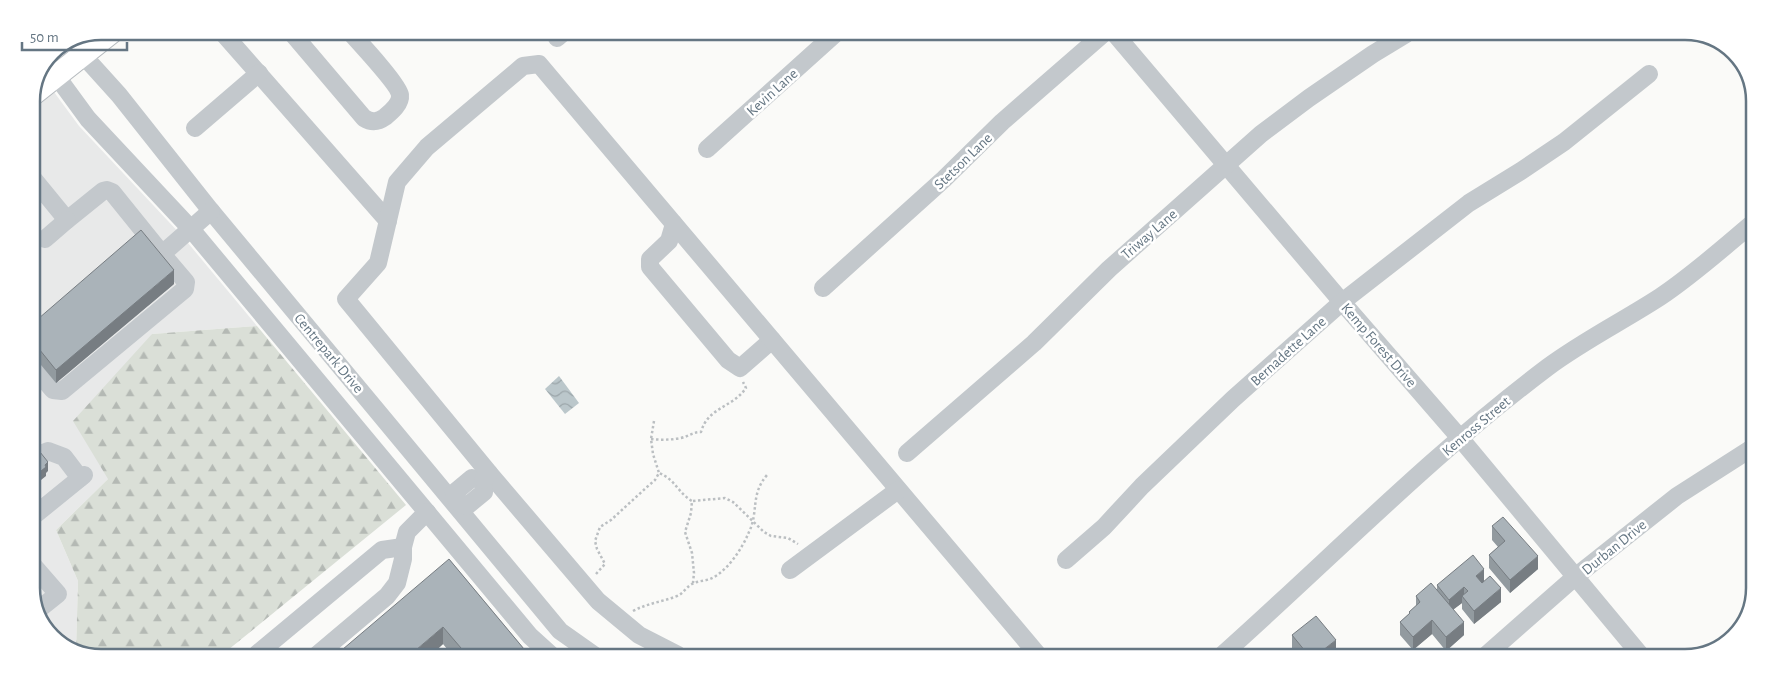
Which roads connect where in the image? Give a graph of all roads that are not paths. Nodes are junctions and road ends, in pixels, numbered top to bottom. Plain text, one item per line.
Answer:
1 (229, 40) edge
2 (298, 40) edge
3 (357, 40) edge
4 (828, 40) edge
5 (1096, 40) edge
6 (1120, 40) edge
7 (1396, 40) edge
8 (93, 41) edge
9 (77, 49) edge
10 (51, 69) edge
11 (259, 73) junction
12 (1649, 74) dead end
13 (196, 128) dead end
14 (707, 149) dead end
15 (1227, 165) junction
16 (40, 187) edge
17 (211, 211) junction
18 (67, 220) junction
19 (388, 221) junction
20 (674, 224) junction
21 (191, 229) junction
22 (1746, 229) edge
23 (44, 238) dead end
24 (162, 254) junction
25 (823, 288) dead end
26 (1342, 302) junction
27 (772, 340) junction
28 (332, 356) junction
29 (311, 373) junction
30 (40, 375) edge
31 (1460, 438) junction
32 (1746, 452) edge
33 (907, 453) dead end
34 (40, 454) edge
35 (486, 477) junction
36 (898, 490) junction
37 (455, 502) junction
38 (40, 511) edge
39 (431, 516) junction
40 (403, 547) junction
41 (1066, 560) dead end
42 (790, 570) dead end
43 (40, 573) edge
44 (1575, 578) junction
45 (43, 606) edge
46 (572, 640) junction
47 (263, 649) edge
48 (323, 649) edge
49 (544, 649) edge
50 (564, 649) edge
51 (585, 649) edge
52 (666, 649) edge
53 (1033, 649) edge
54 (1229, 649) edge
55 (1493, 649) edge
56 (1635, 649) edge

1 - 11 street
2 - 3 street
4 - 14 street, Kevin Lane
5 - 25 street, Stetson Lane
6 - 15 street, Kemp Forest Drive
7 - 15 street, Triway Lane
8 - 9 main road
9 - 10 main road
9 - 17 street, Centrepark Drive
10 - 21 street, Centrepark Drive
11 - 13 street
11 - 19 street
12 - 26 street, Bernadette Lane
15 - 26 street, Kemp Forest Drive
15 - 33 street, Triway Lane
16 - 18 street
17 - 21 street
17 - 28 street, Centrepark Drive
18 - 23 street
18 - 24 street
19 - 20 street
19 - 35 street
20 - 27 street
20 - 27 street
21 - 24 street
21 - 29 street, Centrepark Drive
22 - 31 street, Kenross Street
24 - 30 street
26 - 31 street, Kemp Forest Drive
26 - 41 street, Bernadette Lane
27 - 36 street
28 - 29 street
28 - 37 street, Centrepark Drive
29 - 39 street, Centrepark Drive
31 - 44 street, Kemp Forest Drive
31 - 54 street, Kenross Street
32 - 44 street, Durban Drive
34 - 38 street
35 - 37 street
35 - 52 street
36 - 42 street
36 - 53 street
37 - 39 street
37 - 46 street, Centrepark Drive
39 - 40 street
39 - 49 street, Centrepark Drive
40 - 47 street
40 - 48 street
43 - 45 street
44 - 55 street, Durban Drive
44 - 56 street, Kemp Forest Drive
46 - 50 street
46 - 51 street, Centrepark Drive

